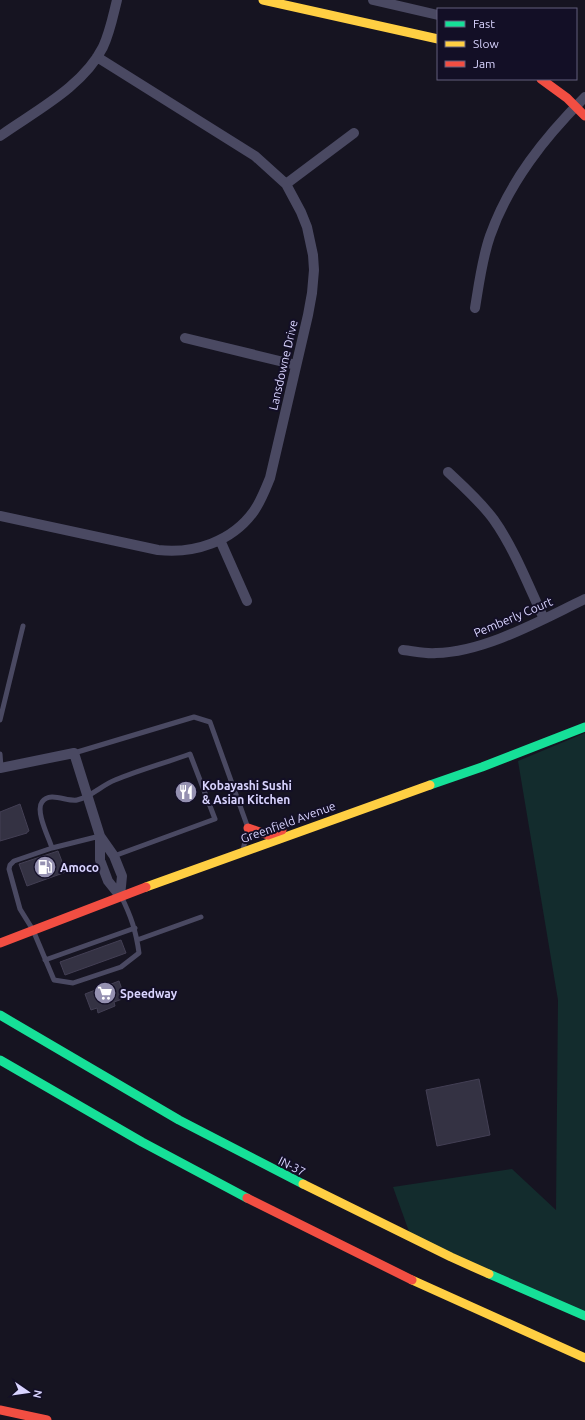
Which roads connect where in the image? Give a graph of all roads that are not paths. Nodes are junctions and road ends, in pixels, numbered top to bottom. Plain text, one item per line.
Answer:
1 (117, 0) edge
2 (264, 0) edge
3 (373, 0) edge
4 (437, 15) edge
5 (437, 39) edge
6 (97, 57) junction
7 (542, 80) edge
8 (585, 97) edge
9 (575, 107) junction
10 (585, 116) edge
11 (354, 133) dead end
12 (0, 136) edge
13 (286, 184) junction
14 (475, 308) dead end
15 (185, 338) dead end
16 (296, 365) junction
17 (448, 472) dead end
18 (0, 516) edge
19 (220, 540) junction
20 (585, 599) edge
21 (247, 601) dead end
22 (544, 618) junction
23 (23, 626) dead end
24 (403, 650) dead end
25 (0, 720) edge
26 (585, 726) edge
27 (74, 753) junction
28 (0, 754) edge
29 (1, 768) edge
30 (88, 796) junction
31 (387, 800) junction
32 (248, 828) junction
33 (100, 836) junction
34 (52, 848) junction
35 (243, 851) junction
36 (114, 856) junction
37 (120, 896) junction
38 (201, 917) dead end
39 (135, 928) junction
40 (33, 930) junction
41 (137, 940) junction
42 (0, 943) edge
43 (45, 960) junction
44 (0, 1005) edge
45 (0, 1015) edge
46 (0, 1060) edge
47 (179, 1120) junction
48 (585, 1316) edge
49 (585, 1358) edge
50 (0, 1410) edge
51 (47, 1420) edge

1 - 6 street
2 - 5 main road
3 - 4 street
6 - 12 street
6 - 13 street, Lansdowne Drive
7 - 9 main road
8 - 9 street
9 - 10 main road
9 - 14 street
11 - 13 street
13 - 16 street, Lansdowne Drive
15 - 16 street
16 - 19 street, Lansdowne Drive
17 - 22 street
18 - 19 street, Lansdowne Drive
19 - 21 street
20 - 22 street, Pemberly Court
22 - 24 street, Pemberly Court
23 - 25 lane
26 - 31 main road, Greenfield Avenue
27 - 29 street
27 - 30 street
27 - 32 lane
28 - 29 lane
30 - 33 street
30 - 34 lane
30 - 36 lane
31 - 32 main road
31 - 35 main road, Greenfield Avenue
32 - 35 lane
33 - 34 lane
33 - 36 street
33 - 37 street
34 - 40 lane
35 - 37 main road, Greenfield Avenue
36 - 37 street
37 - 39 lane
37 - 40 main road, Greenfield Avenue
38 - 41 lane
39 - 41 lane
39 - 43 lane
40 - 42 main road, Greenfield Avenue
40 - 43 lane
41 - 43 lane
44 - 47 main road
45 - 47 main road, IN-37
46 - 49 main road
47 - 48 main road, IN-37
50 - 51 main road

